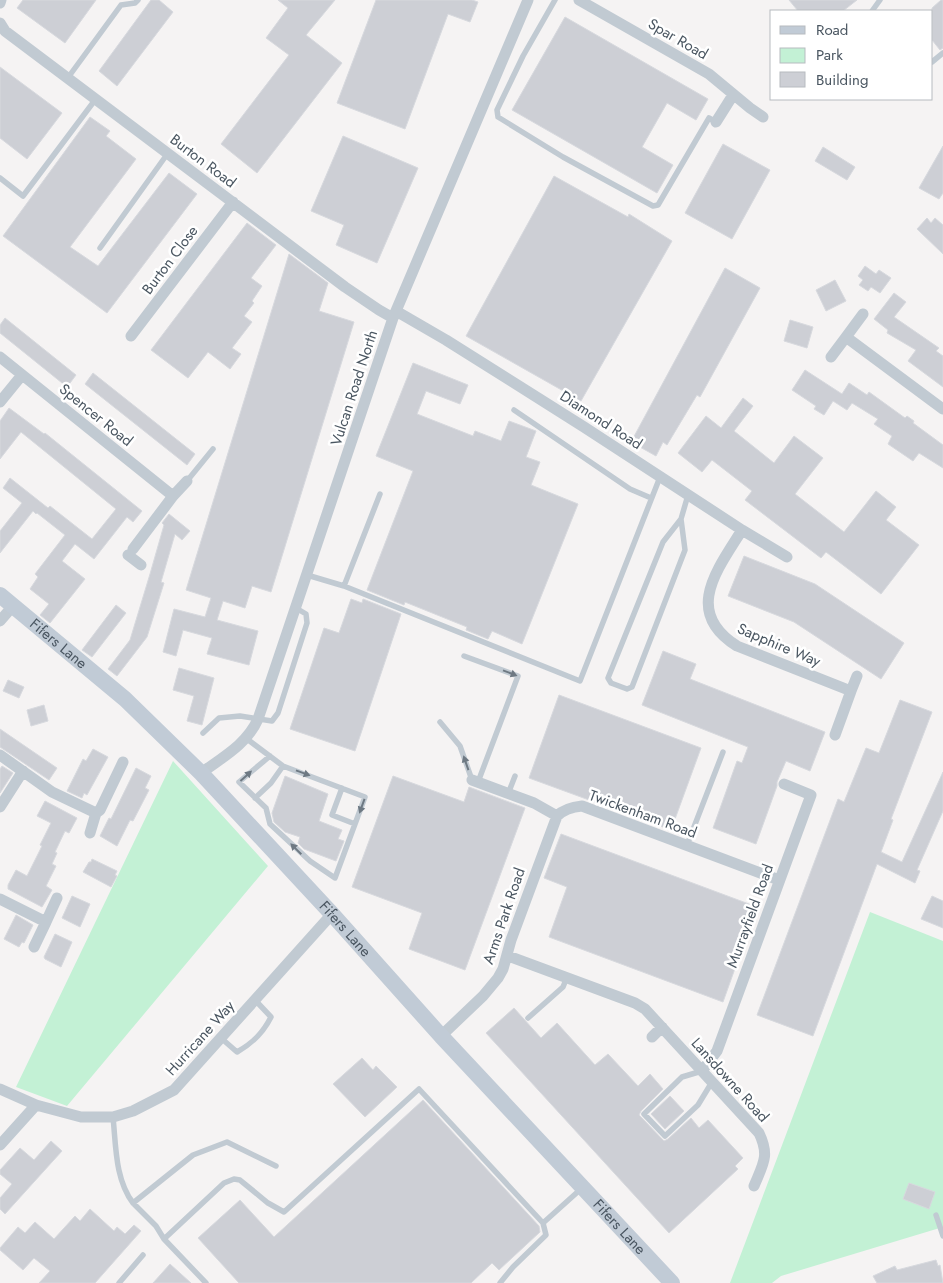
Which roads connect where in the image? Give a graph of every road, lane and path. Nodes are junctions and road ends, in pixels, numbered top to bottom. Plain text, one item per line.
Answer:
1 (138, 0) edge
2 (528, 0) edge
3 (555, 0) edge
4 (579, 0) edge
5 (0, 25) edge
6 (943, 53) edge
7 (933, 61) edge
8 (67, 79) junction
9 (733, 95) junction
10 (95, 100) junction
11 (764, 116) dead end
12 (716, 122) joint
13 (168, 153) junction
14 (0, 178) edge
15 (233, 202) junction
16 (100, 248) dead end
17 (395, 314) junction
18 (863, 314) dead end
19 (131, 336) dead end
20 (846, 337) junction
21 (0, 357) edge
22 (831, 357) dead end
23 (22, 375) junction
24 (0, 402) edge
25 (943, 409) edge
26 (514, 410) dead end
27 (213, 449) dead end
28 (660, 477) junction
29 (186, 481) joint
30 (380, 494) dead end
31 (688, 495) junction
32 (174, 496) junction
33 (651, 498) junction
34 (681, 519) junction
35 (742, 530) junction
36 (787, 557) dead end
37 (141, 565) dead end
38 (307, 575) junction
39 (344, 586) junction
40 (6, 600) edge
41 (296, 608) junction
42 (0, 621) edge
43 (464, 656) dead end
44 (857, 676) dead end
45 (851, 691) junction
46 (258, 719) junction
47 (440, 722) dead end
48 (203, 733) dead end
49 (835, 735) dead end
50 (247, 739) junction
51 (723, 752) dead end
52 (0, 755) edge
53 (270, 756) junction
54 (123, 762) dead end
55 (283, 766) junction
56 (23, 771) junction
57 (201, 774) junction
58 (515, 776) dead end
59 (475, 781) junction
60 (784, 784) dead end
61 (342, 788) junction
62 (508, 794) junction
63 (255, 798) junction
64 (0, 807) edge
65 (96, 814) junction
66 (557, 816) junction
67 (355, 824) junction
68 (90, 833) dead end
69 (687, 845) junction
70 (779, 880) junction
71 (56, 898) dead end
72 (0, 899) edge
73 (332, 914) junction
74 (46, 922) junction
75 (34, 947) dead end
76 (508, 956) junction
77 (567, 977) junction
78 (255, 1000) junction
79 (528, 1018) dead end
80 (662, 1028) junction
81 (441, 1036) junction
82 (652, 1037) dead end
83 (221, 1038) junction
84 (702, 1071) junction
85 (712, 1082) junction
86 (0, 1089) edge
87 (36, 1105) junction
88 (113, 1117) junction
89 (0, 1145) edge
90 (276, 1166) dead end
91 (754, 1186) dead end
92 (582, 1188) junction
93 (133, 1203) junction
94 (936, 1215) dead end
95 (544, 1223) junction
96 (943, 1236) edge
97 (164, 1239) junction
98 (142, 1255) dead end
99 (119, 1283) edge
100 (206, 1283) edge
101 (500, 1283) edge
102 (672, 1283) edge

1 - 8 lane
2 - 17 street, Vulcan Road North
3 - 12 lane
4 - 9 street, Spar Road
5 - 8 street, Burton Road
6 - 7 lane
8 - 10 street, Burton Road
9 - 11 street, Spar Road
9 - 12 street
10 - 13 street, Burton Road
10 - 14 lane
13 - 15 street, Burton Road
13 - 16 lane
15 - 17 street, Burton Road
15 - 19 street, Burton Close
17 - 28 street, Diamond Road
17 - 38 street, Vulcan Road North
18 - 20 street
20 - 22 street
20 - 25 street
21 - 23 street, Spencer Road
23 - 24 street
23 - 32 street, Spencer Road
26 - 33 lane
27 - 29 lane
28 - 31 street, Diamond Road
28 - 33 lane
29 - 32 street
30 - 39 lane
31 - 34 lane
31 - 35 street, Diamond Road
32 - 37 street
33 - 39 lane
34 - 34 lane
35 - 36 street, Diamond Road
35 - 45 street, Sapphire Way
38 - 39 lane
38 - 41 street, Vulcan Road North
40 - 42 street
40 - 57 street, Fifers Lane
41 - 46 street, Vulcan Road North
41 - 46 lane
43 -> 59 lane
44 - 45 street
45 - 49 street
46 - 48 lane
46 - 50 street, Vulcan Road North
59 -> 47 lane
50 - 53 lane
50 - 57 street, Vulcan Road North
51 - 69 lane
52 - 56 street
53 - 55 lane
63 -> 53 lane
54 - 65 street
55 -> 61 lane
55 - 63 lane
56 - 64 street
56 - 65 street
57 - 73 street, Fifers Lane
58 - 62 lane
59 - 62 street
60 - 70 street, Murrayfield Road
61 - 67 lane
61 -> 67 lane
62 - 66 street
67 -> 63 lane
65 - 68 street
66 - 69 street, Twickenham Road
66 - 76 street, Arms Park Road
69 - 70 street, Twickenham Road
70 - 84 street, Murrayfield Road
71 - 74 street
72 - 74 street
73 - 78 street, Hurricane Way
73 - 81 street, Fifers Lane
74 - 75 street
76 - 77 street, Lansdowne Road
76 - 81 street, Arms Park Road
77 - 79 lane
77 - 80 street, Lansdowne Road
78 - 83 street, Hurricane Way
78 - 83 lane
80 - 82 street
80 - 84 street, Lansdowne Road
81 - 92 street, Fifers Lane
83 - 88 street, Hurricane Way
84 - 85 street, Lansdowne Road
84 - 85 lane
85 - 91 street, Lansdowne Road
86 - 87 street, Hurricane Way
87 - 88 street, Hurricane Way
87 - 89 street
88 - 93 lane
90 - 93 lane
92 - 95 lane
92 - 102 street, Fifers Lane
93 - 97 lane
94 - 96 lane
95 - 97 lane
95 - 101 lane
97 - 100 lane
98 - 99 lane

